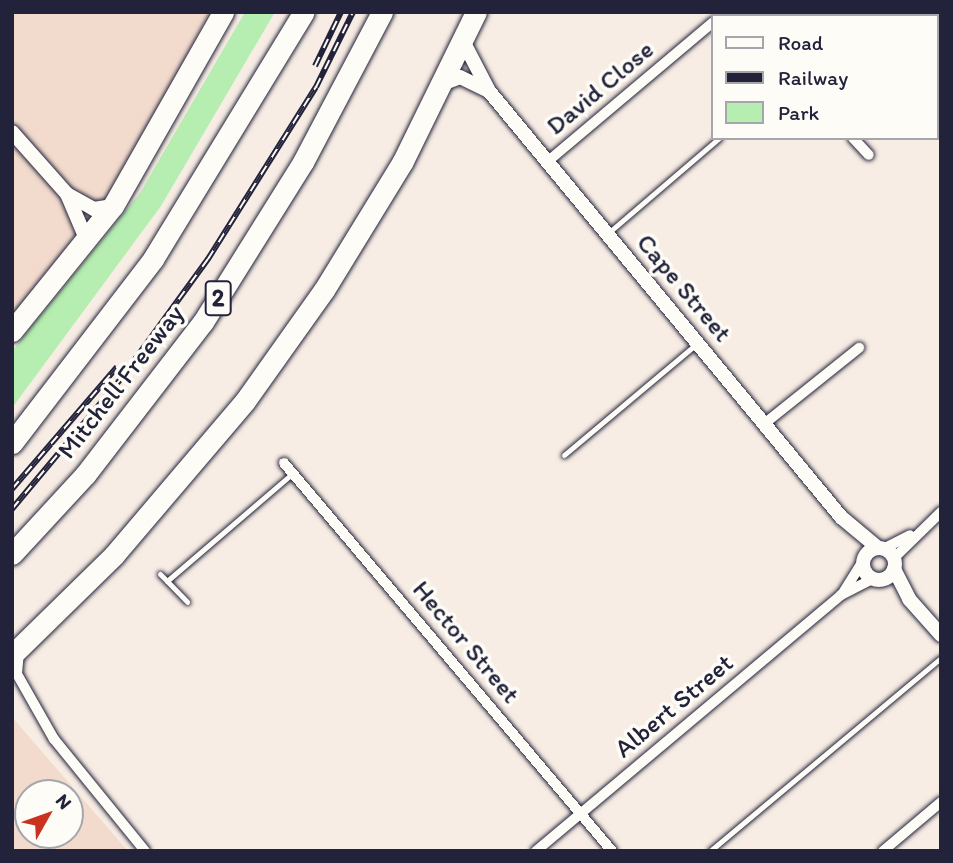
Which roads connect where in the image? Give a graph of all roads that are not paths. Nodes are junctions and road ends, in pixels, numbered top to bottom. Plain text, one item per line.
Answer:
1 (223, 12) edge
2 (304, 12) edge
3 (382, 12) edge
4 (476, 12) edge
5 (712, 23) edge
6 (463, 41) junction
7 (442, 84) junction
8 (489, 91) junction
9 (12, 132) edge
10 (717, 140) edge
11 (855, 140) edge
12 (869, 155) dead end
13 (547, 162) junction
14 (67, 194) junction
15 (113, 206) junction
16 (607, 234) junction
17 (87, 241) junction
18 (12, 331) edge
19 (698, 343) junction
20 (859, 348) dead end
21 (764, 424) junction
22 (12, 443) edge
23 (564, 455) dead end
24 (284, 463) dead end
25 (293, 473) junction
26 (941, 512) edge
27 (841, 517) junction
28 (12, 554) edge
29 (887, 556) junction
30 (863, 560) junction
31 (160, 574) dead end
32 (875, 579) junction
33 (167, 581) junction
34 (841, 596) junction
35 (909, 599) junction
36 (187, 602) dead end
37 (941, 635) edge
38 (16, 651) edge
39 (941, 659) edge
40 (941, 802) edge
41 (581, 813) junction
42 (145, 851) edge
43 (536, 851) edge
44 (612, 851) edge
45 (710, 851) edge
46 (883, 851) edge

1 - 15 highway
2 - 22 highway, Mitchell Freeway
3 - 28 highway, Mitchell Freeway / 2
4 - 6 highway
5 - 13 street, David Close
6 - 7 highway
6 - 8 street, Cape Street
7 - 8 street, Cape Street
7 - 38 highway
8 - 13 street, Cape Street
9 - 14 street
10 - 16 lane
11 - 12 street
13 - 16 street, Cape Street
14 - 15 street
14 - 17 street
15 - 17 highway
16 - 19 street, Cape Street
17 - 18 highway
19 - 21 street, Cape Street
19 - 23 lane
20 - 21 street
21 - 27 street, Cape Street
24 - 25 street, Hector Street
25 - 33 lane
25 - 41 street, Hector Street
26 - 29 street
27 - 29 street, Cape Street
27 - 30 street, Cape Street
29 - 30 street
29 - 32 street
29 - 35 street, Cape Street
30 - 32 street, Cape Street
30 - 34 street, Albert Street
31 - 33 lane
32 - 34 street, Albert Street
32 - 35 street, Cape Street
33 - 36 lane
34 - 41 street, Albert Street
35 - 37 street, Cape Street
38 - 42 street
39 - 45 lane
40 - 46 street
41 - 43 street, Albert Street
41 - 44 street, Hector Street

